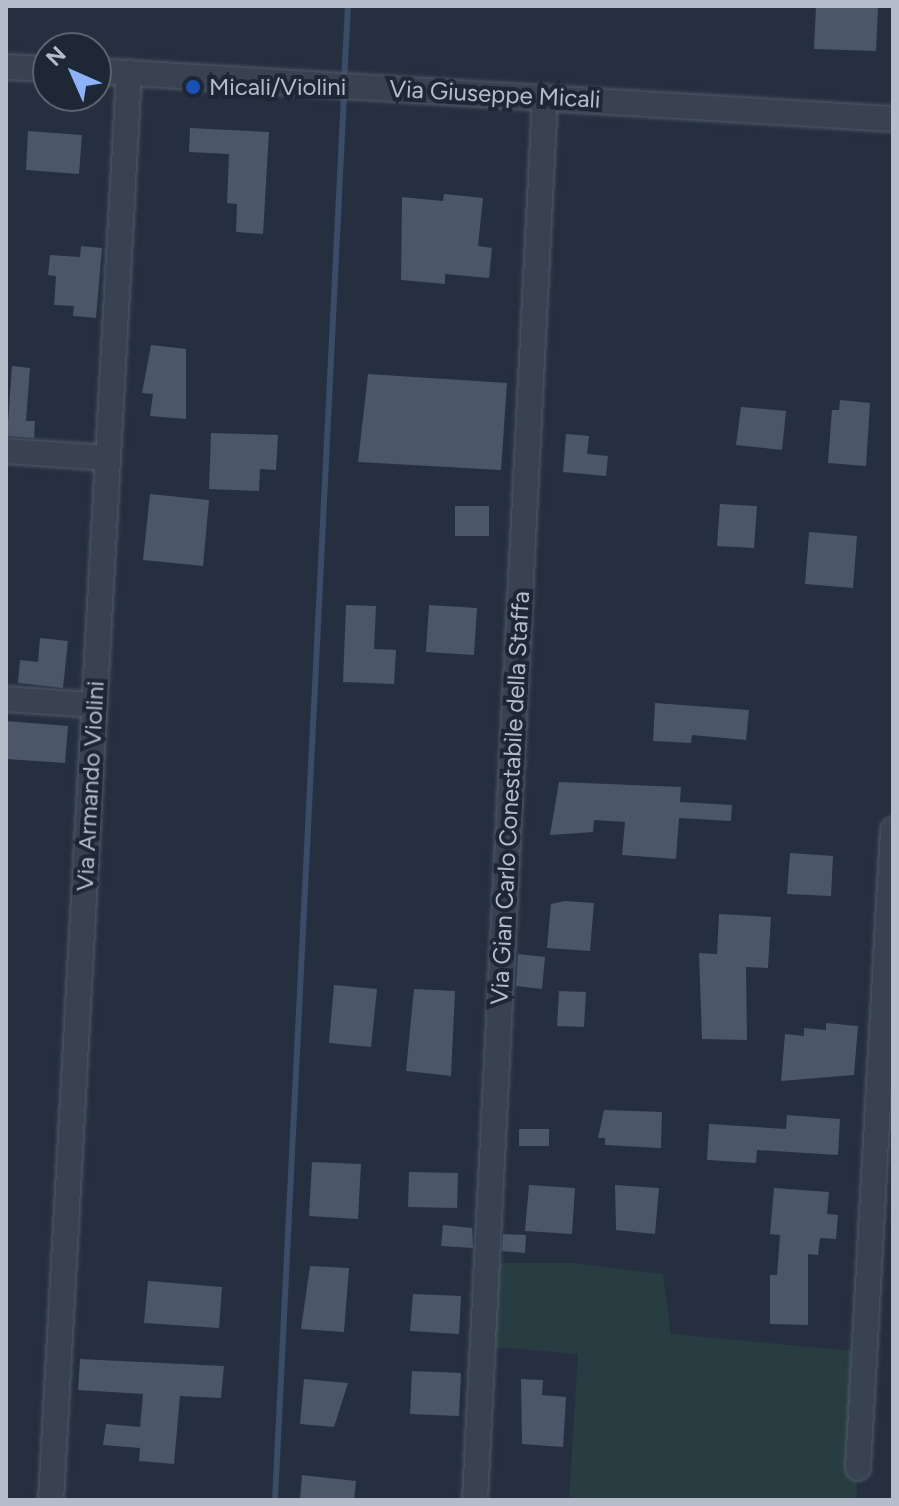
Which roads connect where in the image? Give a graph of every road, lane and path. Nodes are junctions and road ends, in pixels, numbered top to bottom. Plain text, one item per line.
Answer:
1 (6, 67) edge
2 (32, 68) edge
3 (112, 71) edge
4 (129, 72) junction
5 (545, 97) junction
6 (893, 119) edge
7 (6, 451) edge
8 (108, 458) junction
9 (6, 699) edge
10 (95, 705) junction
11 (893, 830) edge
12 (858, 1468) dead end
13 (51, 1500) edge
14 (475, 1500) edge

1 - 2 street
3 - 4 street, Via Giuseppe Micali
4 - 5 street, Via Giuseppe Micali
4 - 8 street, Via Armando Violini
5 - 6 street, Via Giuseppe Micali
5 - 14 street, Via Gian Carlo Conestabile della Staffa
7 - 8 street
8 - 10 street, Via Armando Violini
9 - 10 street
10 - 13 street, Via Armando Violini
11 - 12 street

